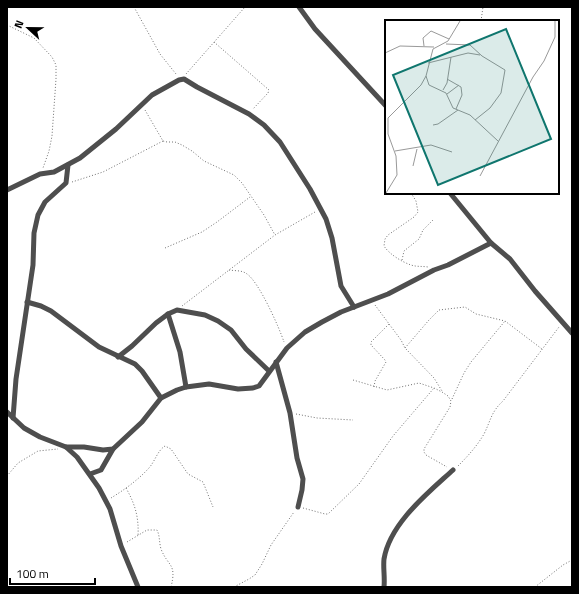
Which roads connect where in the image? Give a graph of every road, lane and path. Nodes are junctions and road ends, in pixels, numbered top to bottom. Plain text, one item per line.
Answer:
1 (134, 7) edge
2 (245, 7) edge
3 (299, 7) edge
4 (483, 7) edge
5 (481, 20) edge
6 (7, 25) edge
7 (214, 42) junction
8 (181, 80) junction
9 (142, 104) junction
10 (385, 105) edge
11 (249, 114) junction
12 (163, 141) junction
13 (68, 165) junction
14 (40, 174) junction
15 (66, 183) junction
16 (7, 190) edge
17 (412, 194) edge
18 (451, 194) edge
19 (251, 196) junction
20 (321, 209) junction
21 (433, 220) dead end
22 (275, 234) junction
23 (491, 243) junction
24 (165, 248) dead end
25 (402, 260) junction
26 (228, 270) junction
27 (434, 270) junction
28 (371, 300) junction
29 (27, 302) junction
30 (354, 307) junction
31 (177, 310) junction
32 (168, 314) junction
33 (505, 321) junction
34 (562, 322) junction
35 (389, 324) junction
36 (572, 333) edge
37 (287, 348) junction
38 (406, 348) junction
39 (542, 349) junction
40 (118, 357) junction
41 (276, 362) junction
42 (269, 371) junction
43 (353, 380) dead end
44 (186, 387) junction
45 (374, 387) junction
46 (434, 388) junction
47 (442, 392) junction
48 (161, 398) junction
49 (452, 400) junction
50 (7, 412) edge
51 (290, 413) junction
52 (13, 418) junction
53 (353, 420) dead end
54 (66, 447) junction
55 (114, 450) junction
56 (453, 470) junction
57 (90, 474) junction
58 (7, 476) edge
59 (126, 488) junction
60 (106, 502) junction
61 (213, 507) dead end
62 (298, 507) junction
63 (138, 536) junction
64 (121, 546) junction
65 (572, 560) edge
66 (138, 587) edge
67 (171, 587) edge
68 (234, 587) edge
69 (384, 587) edge
70 (534, 587) edge

1 - 8 path
2 - 7 path
3 - 10 street
4 - 5 path
6 - 14 path
7 - 8 path
7 - 11 path
8 - 9 street
8 - 11 street
9 - 12 path
9 - 13 street
11 - 20 street
12 - 15 path
12 - 19 path
13 - 14 street
13 - 15 street
14 - 16 street
15 - 29 street
17 - 25 path
18 - 23 street
19 - 22 path
19 - 24 path
20 - 22 path
20 - 30 street
21 - 25 path
22 - 26 path
23 - 27 street
23 - 34 street
25 - 27 path
26 - 31 path
26 - 37 path
27 - 28 street
28 - 30 street
28 - 35 path
29 - 40 street
29 - 52 street
30 - 37 street
31 - 32 street
31 - 42 street
32 - 40 street
32 - 44 street
33 - 38 path
33 - 39 path
33 - 49 path
34 - 36 street
34 - 39 path
35 - 38 path
35 - 45 path
37 - 41 street
38 - 47 path
39 - 56 path
40 - 48 street
41 - 42 street
41 - 51 street
42 - 44 street
43 - 45 path
44 - 48 street
45 - 46 path
46 - 47 path
46 - 62 path
47 - 49 path
48 - 55 street
49 - 56 path
50 - 52 street
51 - 53 path
51 - 62 street
52 - 54 street
54 - 55 street
54 - 57 street
54 - 58 path
55 - 57 street
56 - 69 street
57 - 60 street
59 - 60 path
59 - 61 path
59 - 63 path
60 - 64 street
62 - 68 path
63 - 64 path
63 - 67 path
64 - 66 street
65 - 70 path

